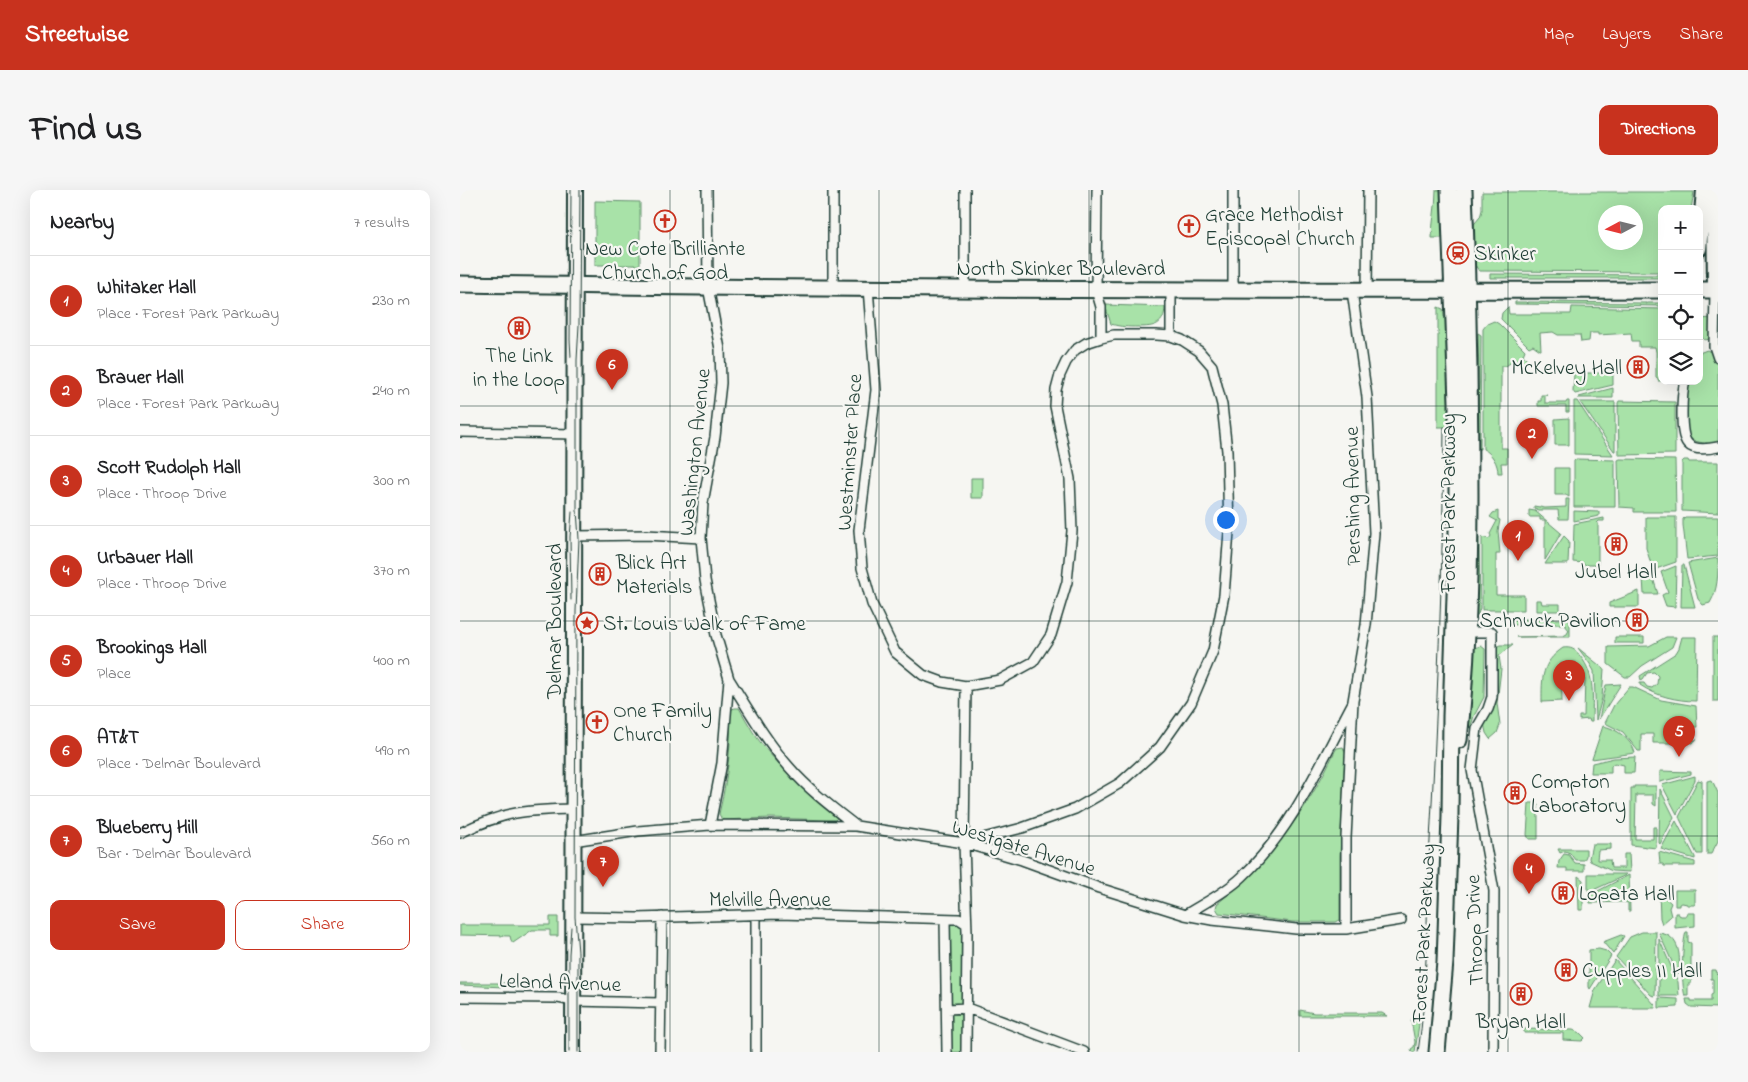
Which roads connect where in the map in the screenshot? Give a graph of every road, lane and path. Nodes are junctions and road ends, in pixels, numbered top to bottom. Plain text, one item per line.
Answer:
1 (575, 190) edge
2 (707, 190) edge
3 (833, 190) edge
4 (965, 190) edge
5 (1097, 190) edge
6 (1233, 190) edge
7 (1368, 190) edge
8 (1449, 190) edge
9 (1464, 190) edge
10 (1704, 190) edge
11 (1714, 190) edge
12 (1703, 205) edge
13 (460, 284) edge
14 (574, 286) junction
15 (708, 287) junction
16 (833, 288) junction
17 (868, 288) junction
18 (965, 288) junction
19 (1096, 290) junction
20 (1171, 290) junction
21 (1233, 290) junction
22 (1461, 290) junction
23 (1658, 290) edge
24 (1703, 290) edge
25 (1716, 290) edge
26 (1360, 291) junction
27 (1171, 336) junction
28 (1101, 338) junction
29 (1718, 358) edge
30 (1684, 385) edge
31 (461, 433) edge
32 (575, 434) junction
33 (1718, 446) edge
34 (575, 536) junction
35 (701, 538) junction
36 (1461, 632) junction
37 (730, 679) junction
38 (966, 686) junction
39 (1353, 701) junction
40 (574, 810) junction
41 (710, 826) junction
42 (856, 826) junction
43 (460, 833) edge
44 (574, 841) junction
45 (964, 843) junction
46 (756, 915) junction
47 (1184, 915) junction
48 (573, 917) junction
49 (662, 917) junction
50 (946, 919) junction
51 (1401, 920) dead end
52 (965, 923) junction
53 (1346, 929) junction
54 (460, 997) edge
55 (573, 1001) junction
56 (660, 1003) junction
57 (967, 1008) junction
58 (947, 1009) junction
59 (573, 1052) edge
60 (660, 1052) edge
61 (756, 1052) edge
62 (947, 1052) edge
63 (966, 1052) edge
64 (1084, 1052) edge
65 (1437, 1052) edge
66 (1493, 1052) edge

1 - 14 main road, Delmar Boulevard
2 - 15 street, Washington Avenue
3 - 16 street
4 - 18 street
5 - 19 street
6 - 21 street
7 - 26 street, Pershing Avenue
8 - 22 main road, Forest Park Parkway
9 - 22 main road, Forest Park Parkway
10 - 12 main road
11 - 25 main road
13 - 14 main road, North Skinker Boulevard
14 - 15 main road, North Skinker Boulevard
14 - 32 main road, Delmar Boulevard
15 - 16 main road, North Skinker Boulevard
15 - 35 street, Washington Avenue
16 - 17 main road, North Skinker Boulevard
17 - 18 main road, North Skinker Boulevard
17 - 38 street, Westminster Place
18 - 19 main road, North Skinker Boulevard
19 - 20 main road, North Skinker Boulevard
19 - 28 street
20 - 21 main road, North Skinker Boulevard
20 - 27 street
21 - 26 main road, North Skinker Boulevard
22 - 23 main road, North Skinker Boulevard
22 - 26 main road, North Skinker Boulevard
22 - 36 main road, Forest Park Parkway
24 - 25 main road
25 - 29 street
26 - 39 street, Pershing Avenue
27 - 28 street, Westminster Place
27 - 45 street
28 - 38 street, Westminster Place
30 - 33 street
31 - 32 street
32 - 34 main road, Delmar Boulevard
34 - 35 street
34 - 40 main road, Delmar Boulevard
35 - 37 street, Washington Avenue
36 - 65 main road, Forest Park Parkway
36 - 66 street, Throop Drive
37 - 41 street, Washington Avenue
37 - 42 street, Washington Avenue
38 - 45 street
39 - 47 street, Pershing Avenue
39 - 53 street, Pershing Avenue
40 - 43 street
40 - 44 main road, Delmar Boulevard
41 - 42 street, Westgate Avenue
41 - 44 street, Westgate Avenue
42 - 45 street, Westgate Avenue
44 - 48 main road, Delmar Boulevard
45 - 47 street, Westgate Avenue
45 - 52 street
46 - 49 street, Melville Avenue
46 - 50 street, Melville Avenue
46 - 61 street
47 - 53 street, Westgate Avenue
48 - 49 street, Melville Avenue
48 - 55 main road, Delmar Boulevard
49 - 56 street
50 - 52 street, Melville Avenue
50 - 58 street
51 - 53 street, Westgate Avenue
52 - 57 street
54 - 55 street, Leland Avenue
55 - 56 street, Leland Avenue
55 - 59 main road, Delmar Boulevard
56 - 60 street
57 - 58 street
57 - 63 street
57 - 64 street
58 - 62 street

